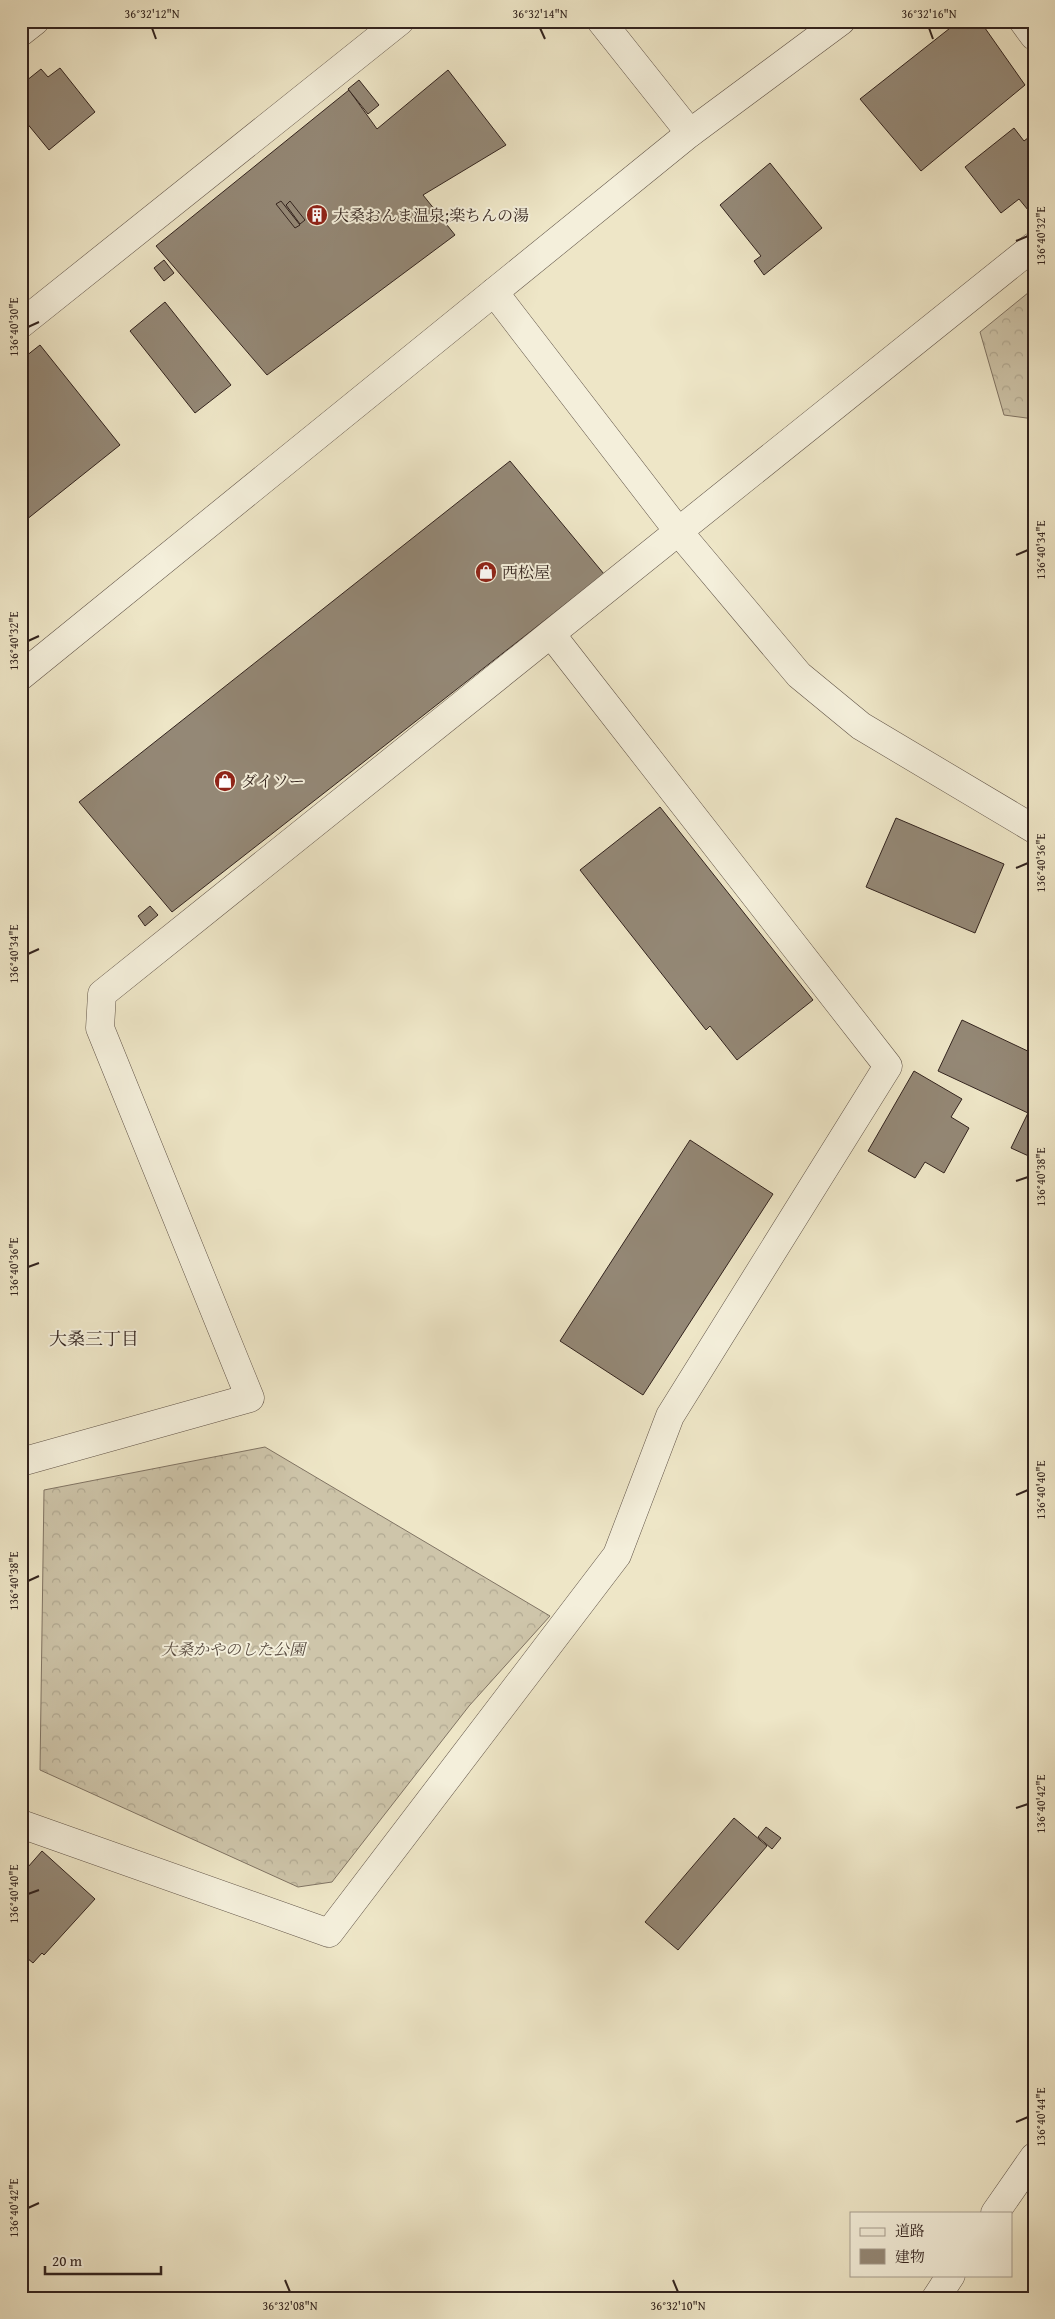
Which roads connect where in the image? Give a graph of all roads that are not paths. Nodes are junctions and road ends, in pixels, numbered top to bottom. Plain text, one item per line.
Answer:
1 (35, 21) edge
2 (400, 21) edge
3 (600, 21) edge
4 (841, 21) edge
5 (1022, 21) edge
6 (21, 32) edge
7 (1034, 36) edge
8 (690, 133) junction
9 (1034, 246) edge
10 (494, 292) junction
11 (21, 324) edge
12 (678, 531) junction
13 (551, 634) junction
14 (21, 676) edge
15 (1034, 829) edge
16 (21, 1462) edge
17 (21, 1824) edge
18 (1034, 2157) edge
19 (996, 2212) edge
20 (950, 2276) edge
21 (936, 2298) edge

1 - 6 street
2 - 11 street
3 - 8 street
4 - 8 street
5 - 7 street
8 - 10 street
9 - 12 street
10 - 12 street
10 - 14 street
12 - 13 street
12 - 15 street
13 - 16 street
13 - 17 street
18 - 19 street
20 - 21 street

